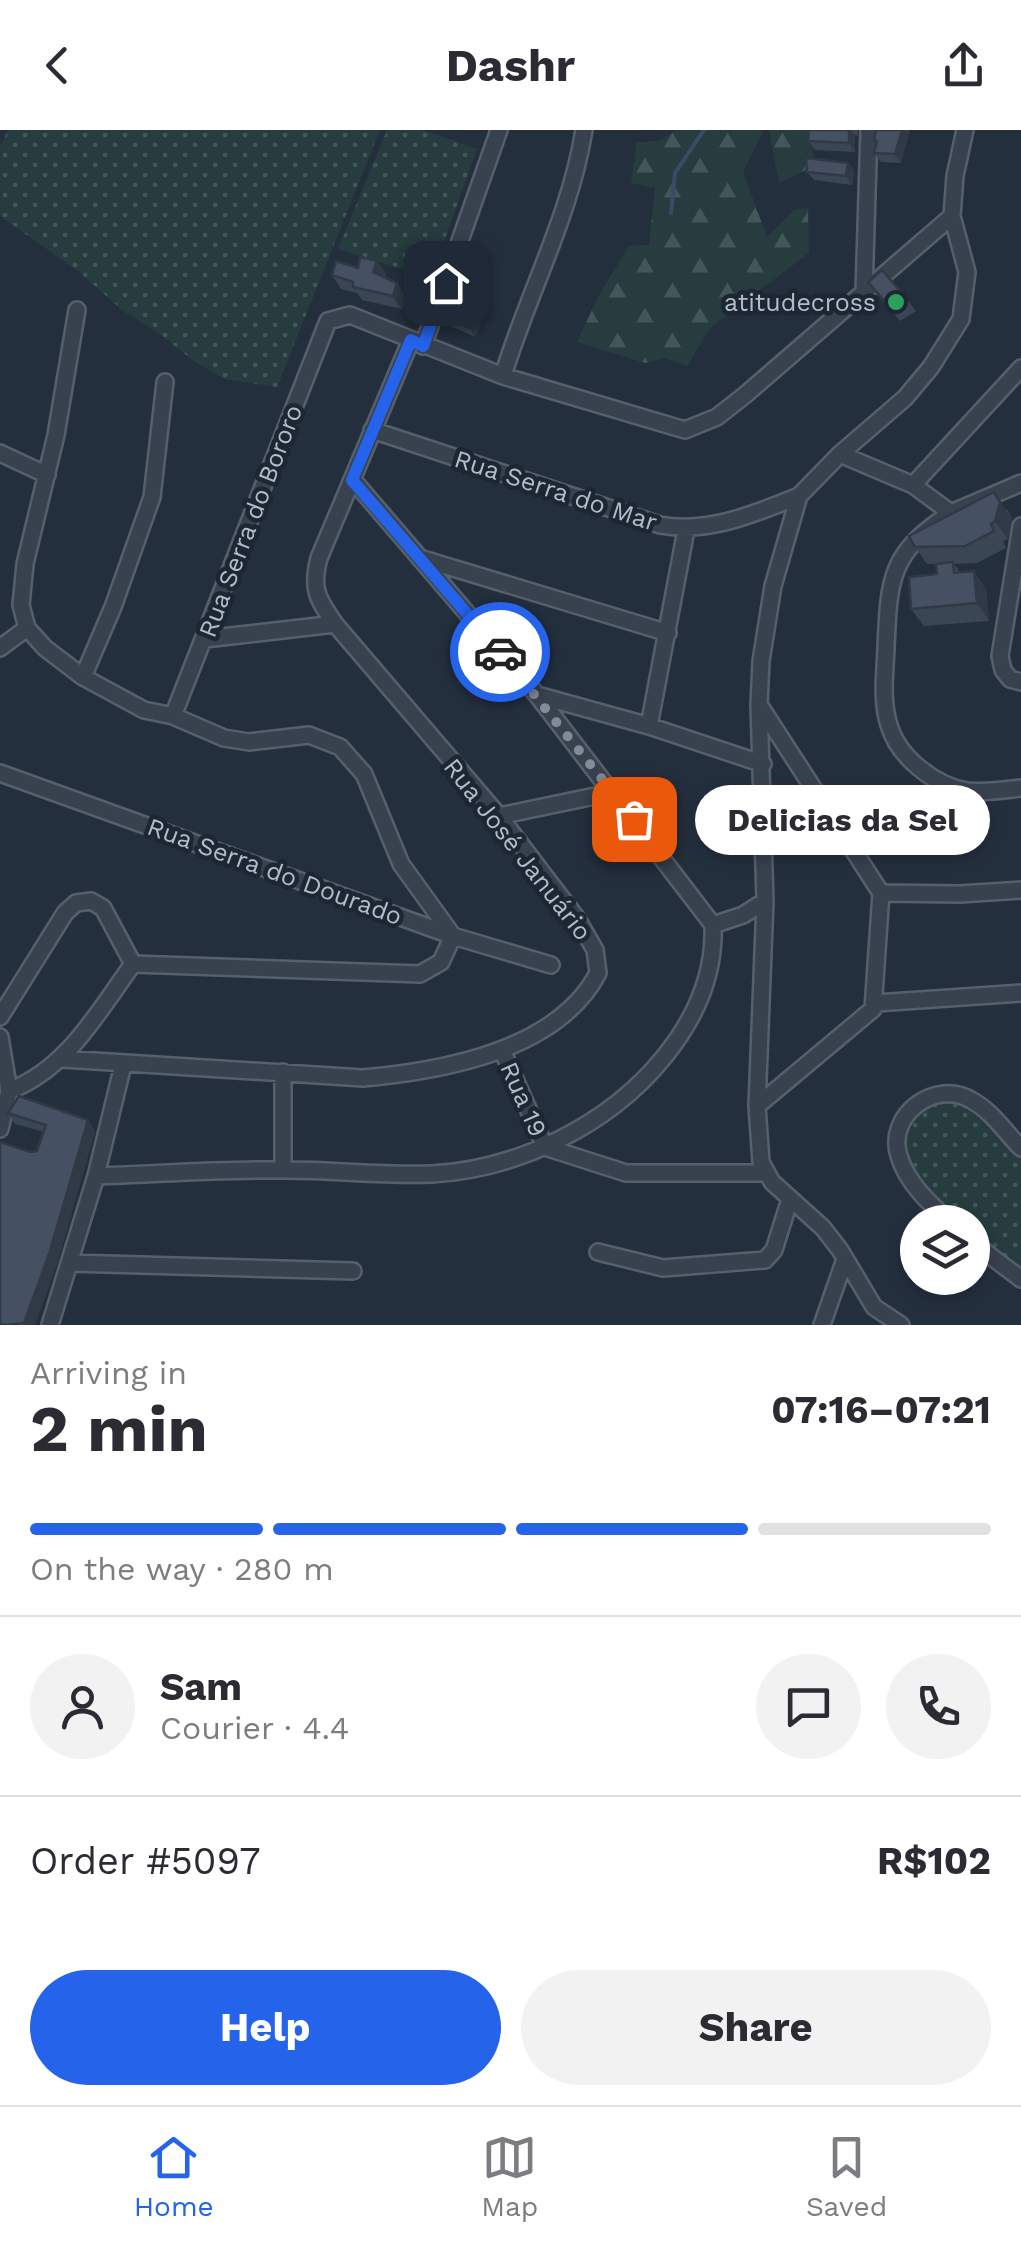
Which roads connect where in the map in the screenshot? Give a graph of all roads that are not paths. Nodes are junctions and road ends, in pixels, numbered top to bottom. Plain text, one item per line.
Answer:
1 (584, 130) edge
2 (869, 130) edge
3 (966, 130) edge
4 (494, 131) edge
5 (952, 216) junction
6 (864, 292) junction
7 (77, 310) dead end
8 (417, 343) junction
9 (1021, 368) edge
10 (504, 376) junction
11 (164, 382) dead end
12 (372, 430) junction
13 (0, 453) edge
14 (840, 454) junction
15 (48, 475) junction
16 (352, 480) junction
17 (1021, 483) edge
18 (913, 485) junction
19 (799, 496) junction
20 (951, 513) junction
21 (1021, 526) edge
22 (686, 530) junction
23 (420, 558) junction
24 (334, 624) junction
25 (27, 628) junction
26 (668, 633) junction
27 (205, 640) junction
28 (0, 648) edge
29 (83, 676) junction
30 (1015, 681) edge
31 (537, 695) junction
32 (759, 705) junction
33 (173, 716) junction
34 (649, 726) junction
35 (763, 764) junction
36 (0, 773) edge
37 (1021, 788) edge
38 (614, 792) junction
39 (498, 816) junction
40 (1021, 890) edge
41 (881, 893) junction
42 (766, 900) junction
43 (713, 925) junction
44 (453, 936) junction
45 (133, 964) junction
46 (551, 965) dead end
47 (1021, 993) edge
48 (876, 1003) junction
49 (0, 1018) edge
50 (0, 1037) edge
51 (502, 1050) junction
52 (62, 1059) junction
53 (123, 1065) junction
54 (283, 1072) junction
55 (10, 1091) junction
56 (757, 1106) junction
57 (586, 1124) junction
58 (0, 1129) edge
59 (545, 1148) junction
60 (1021, 1148) edge
61 (582, 1158) junction
62 (284, 1170) junction
63 (766, 1173) junction
64 (96, 1176) junction
65 (790, 1200) junction
66 (932, 1205) edge
67 (598, 1252) dead end
68 (990, 1256) edge
69 (845, 1259) junction
70 (70, 1263) junction
71 (353, 1272) dead end
72 (1021, 1279) edge
73 (875, 1318) edge
74 (50, 1325) edge
75 (822, 1325) edge
76 (901, 1325) edge

1 - 10 street
2 - 6 street
3 - 5 street
4 - 8 street, Rua José Januário
5 - 6 street
5 - 14 street
6 - 10 street
7 - 15 street
8 - 10 street
8 - 12 street, Rua José Januário
8 - 27 street, Rua Serra do Bororo
9 - 18 street
11 - 29 street
12 - 16 street, Rua José Januário
12 - 22 street, Rua Serra do Mar
13 - 15 street
14 - 18 street
14 - 19 street
15 - 25 street
16 - 23 street
16 - 24 street, Rua José Januário
17 - 20 street
18 - 20 street
19 - 22 street, Rua Serra do Mar
19 - 32 street
20 - 37 street
21 - 30 street
22 - 26 street
23 - 26 street
23 - 31 street
24 - 27 street
24 - 39 street, Rua José Januário
25 - 28 street
25 - 29 street
26 - 34 street
27 - 33 street, Rua Serra do Bororo
29 - 33 street
31 - 34 street
31 - 38 street
32 - 35 street
32 - 41 street
33 - 44 street
34 - 35 street
35 - 42 street
36 - 44 street, Rua Serra do Dourado
38 - 39 street
38 - 43 street
39 - 51 street, Rua José Januário
40 - 41 street
41 - 48 street
42 - 43 street
42 - 56 street
43 - 57 street
44 - 45 street
44 - 46 street, Rua Serra do Dourado
45 - 49 street
45 - 52 street
47 - 48 street
48 - 56 street
50 - 55 street
51 - 54 street, Rua José Januário
51 - 59 street, Rua 19
52 - 53 street, Rua José Januário
52 - 55 street
53 - 54 street, Rua José Januário
53 - 64 street
54 - 62 street
55 - 58 street
56 - 63 street
57 - 59 street
57 - 61 street
59 - 61 street
59 - 62 street
60 - 66 street
61 - 63 street
62 - 64 street
63 - 65 street
64 - 70 street
65 - 67 street
65 - 69 street
68 - 72 street
69 - 73 street
69 - 75 street
70 - 71 street
70 - 74 street
73 - 76 street

